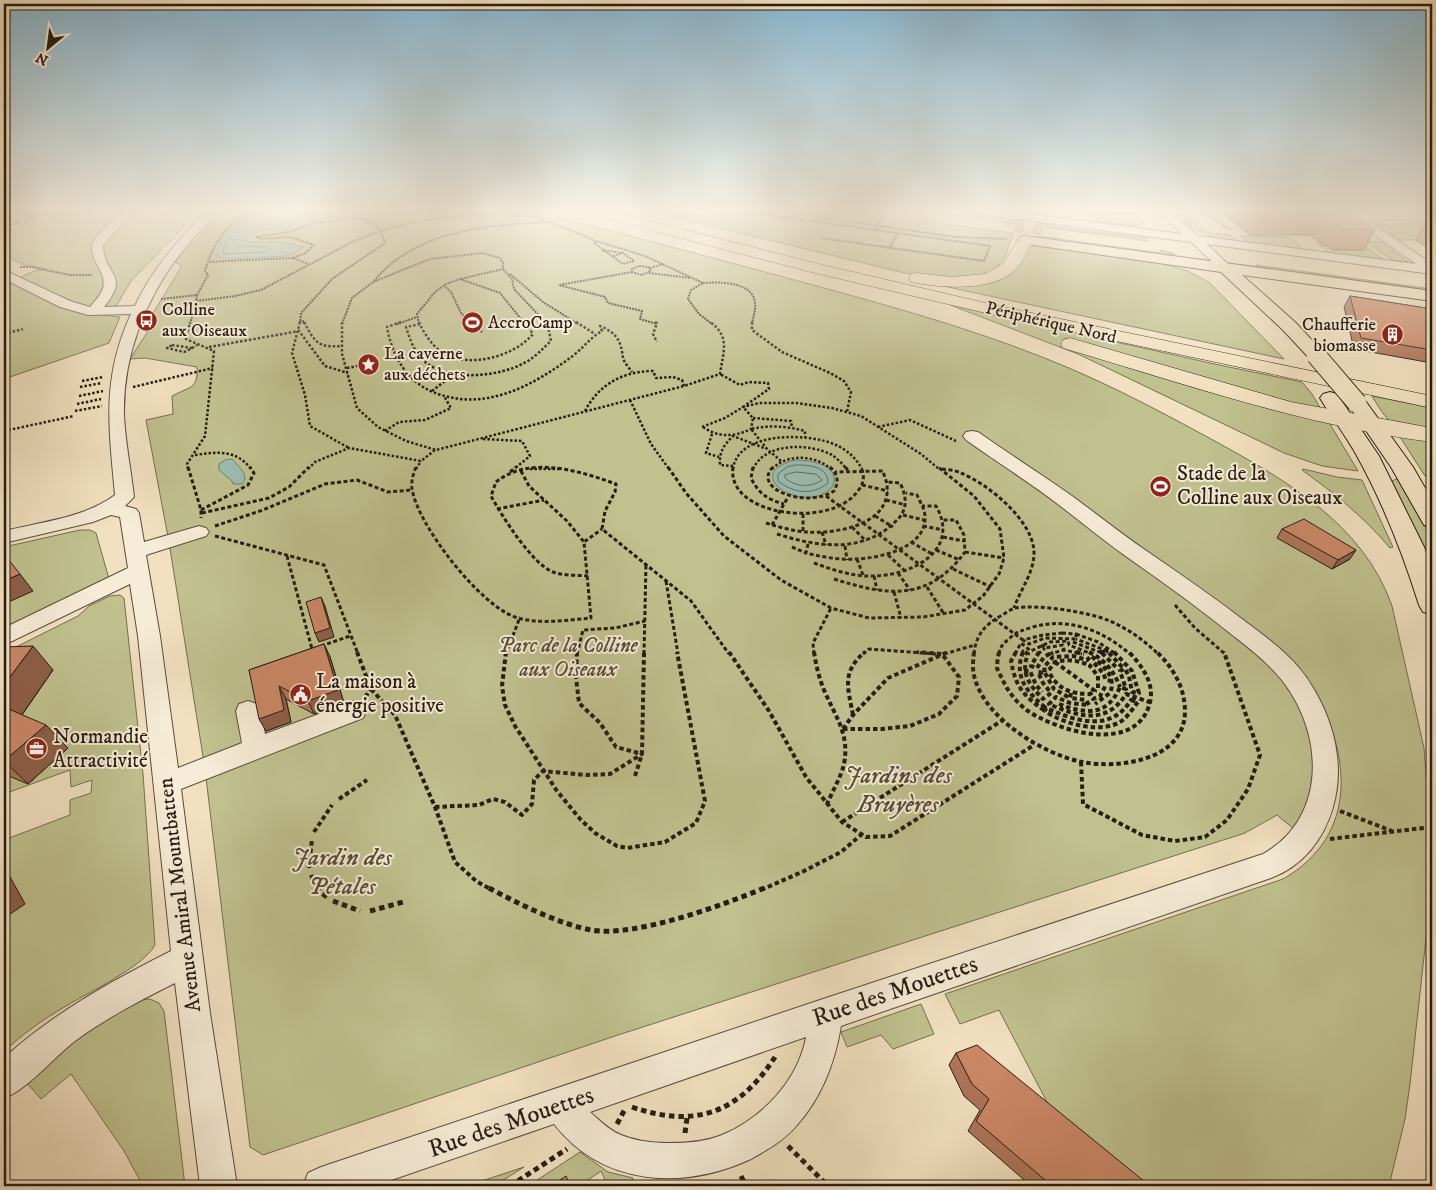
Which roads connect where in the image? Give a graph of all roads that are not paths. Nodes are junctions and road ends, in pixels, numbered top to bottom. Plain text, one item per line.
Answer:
1 (103, 265) edge
2 (166, 265) edge
3 (819, 265) edge
4 (821, 265) edge
5 (1010, 265) edge
6 (1187, 265) edge
7 (1203, 265) edge
8 (1206, 265) joint
9 (1213, 265) edge
10 (1386, 265) edge
11 (830, 267) junction
12 (1432, 270) edge
13 (1222, 273) junction
14 (4, 274) edge
15 (1286, 276) junction
16 (1250, 291) junction
17 (1432, 296) edge
18 (146, 305) junction
19 (93, 312) junction
20 (1432, 392) edge
21 (1432, 402) edge
22 (1336, 407) junction
23 (1374, 425) junction
24 (1432, 435) edge
25 (965, 439) road end
26 (109, 509) junction
27 (201, 518) road end
28 (1432, 520) edge
29 (4, 537) edge
30 (137, 562) junction
31 (1432, 605) edge
32 (4, 637) edge
33 (248, 711) dead end
34 (354, 711) road end
35 (256, 750) junction
36 (167, 784) junction
37 (187, 960) junction
38 (826, 1014) junction
39 (4, 1081) edge
40 (562, 1104) junction
41 (219, 1186) edge
42 (321, 1186) edge

1 - 19 street
2 - 18 street
3 - 11 highway, Périphérique Nord
4 - 11 highway, Périphérique Nord
5 - 11 highway
6 - 13 main road
7 - 8 main road
8 - 13 main road
9 - 13 street
10 - 12 street
11 - 20 highway, Périphérique Nord
11 - 21 highway, Périphérique Nord
11 - 22 highway
13 - 15 main road
13 - 16 main road
13 - 22 main road
14 - 19 street
15 - 16 main road
15 - 17 main road
16 - 23 main road, bridge
18 - 19 street
18 - 26 street
22 - 23 highway
22 - 31 main road
23 - 24 highway
23 - 28 main road
25 - 38 street, Rue des Mouettes
26 - 29 street
26 - 30 street, Avenue Amiral Mountbatten
27 - 30 street
30 - 32 street
30 - 36 street, Avenue Amiral Mountbatten
33 - 35 street
34 - 35 street
35 - 36 street
36 - 37 street, Avenue Amiral Mountbatten
37 - 39 street
37 - 41 street, Avenue Amiral Mountbatten
38 - 40 street, Rue des Mouettes
38 - 40 street
40 - 42 street, Rue des Mouettes

